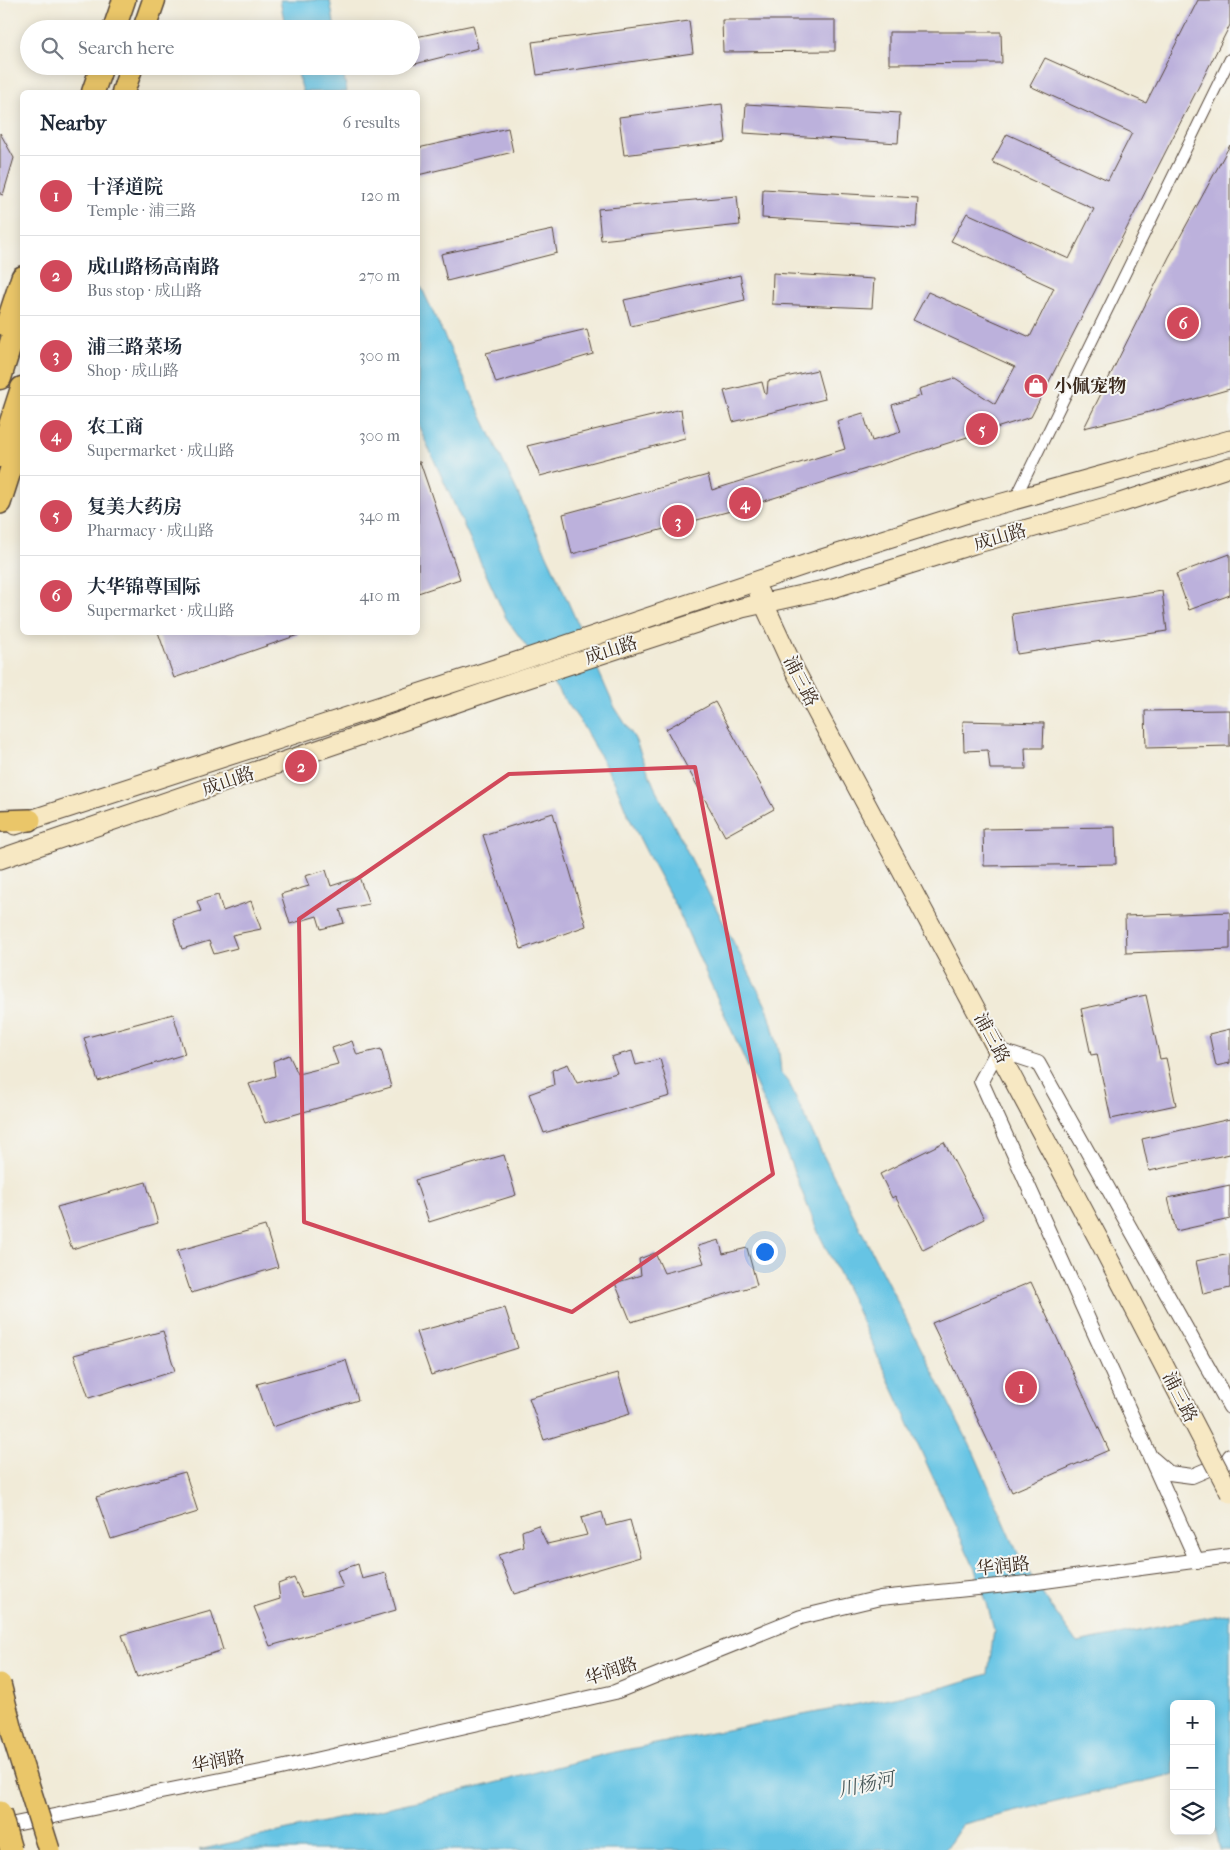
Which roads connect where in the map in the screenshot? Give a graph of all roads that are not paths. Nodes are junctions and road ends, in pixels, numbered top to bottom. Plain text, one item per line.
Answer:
1 (114, 0) edge
2 (124, 0) edge
3 (154, 0) edge
4 (165, 0) edge
5 (107, 20) edge
6 (117, 20) edge
7 (147, 20) edge
8 (158, 20) edge
9 (1230, 59) edge
10 (89, 75) edge
11 (99, 75) edge
12 (129, 75) edge
13 (140, 75) edge
14 (84, 90) edge
15 (94, 90) edge
16 (124, 90) edge
17 (135, 90) edge
18 (20, 282) edge
19 (20, 313) edge
20 (0, 345) edge
21 (0, 378) edge
22 (20, 394) edge
23 (20, 440) edge
24 (1230, 440) edge
25 (0, 456) edge
26 (1230, 467) edge
27 (1015, 500) junction
28 (0, 503) edge
29 (754, 583) junction
30 (764, 603) junction
31 (30, 820) junction
32 (0, 821) edge
33 (0, 830) edge
34 (0, 859) edge
35 (998, 1050) junction
36 (1230, 1407) edge
37 (1230, 1456) edge
38 (1150, 1457) junction
39 (1230, 1494) edge
40 (1230, 1556) edge
41 (1197, 1560) junction
42 (0, 1684) edge
43 (0, 1812) edge
44 (0, 1827) edge
45 (11, 1850) edge
46 (49, 1850) edge

1 - 5 main road
2 - 6 highway
3 - 7 highway
4 - 8 main road
9 - 27 street
10 - 14 main road
11 - 15 highway
12 - 16 highway
13 - 17 main road
18 - 20 main road
19 - 21 highway
22 - 25 highway
23 - 28 main road
24 - 27 main road, 成山路
26 - 30 main road, 成山路
27 - 29 main road, 成山路
29 - 30 main road, 浦三路
29 - 31 main road, 成山路
30 - 34 main road, 成山路
30 - 35 main road, 浦三路
31 - 32 main road
31 - 33 main road, 成山路
35 - 36 street
35 - 38 street
35 - 39 main road, 浦三路, bridge
37 - 38 street
38 - 41 street
40 - 41 street, 华润路
41 - 44 street, 华润路
42 - 46 main road, bridge
43 - 45 main road, bridge

